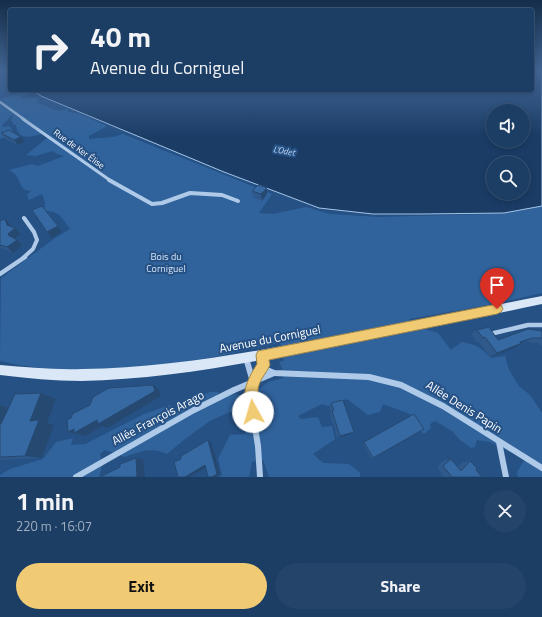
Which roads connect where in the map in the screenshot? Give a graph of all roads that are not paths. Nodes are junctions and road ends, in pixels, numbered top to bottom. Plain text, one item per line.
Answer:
1 (0, 102) edge
2 (238, 201) dead end
3 (24, 218) dead end
4 (0, 274) edge
5 (542, 300) edge
6 (542, 325) edge
7 (489, 334) edge
8 (246, 358) junction
9 (263, 360) junction
10 (0, 370) edge
11 (274, 373) junction
12 (253, 382) junction
13 (499, 442) junction
14 (542, 468) edge
15 (76, 477) edge
16 (260, 477) edge
17 (506, 477) edge

1 - 2 street, Rue de Ker Élise
3 - 4 street
5 - 9 street, Avenue du Corniguel
6 - 7 street
8 - 9 street, Avenue du Corniguel
8 - 10 street, Avenue du Corniguel
8 - 12 street
9 - 11 street
9 - 12 street
11 - 12 street, Allée Denis Papin
11 - 13 street, Allée Denis Papin
12 - 15 street, Allée François Arago
12 - 16 street
13 - 14 street, Allée Denis Papin
13 - 17 street

